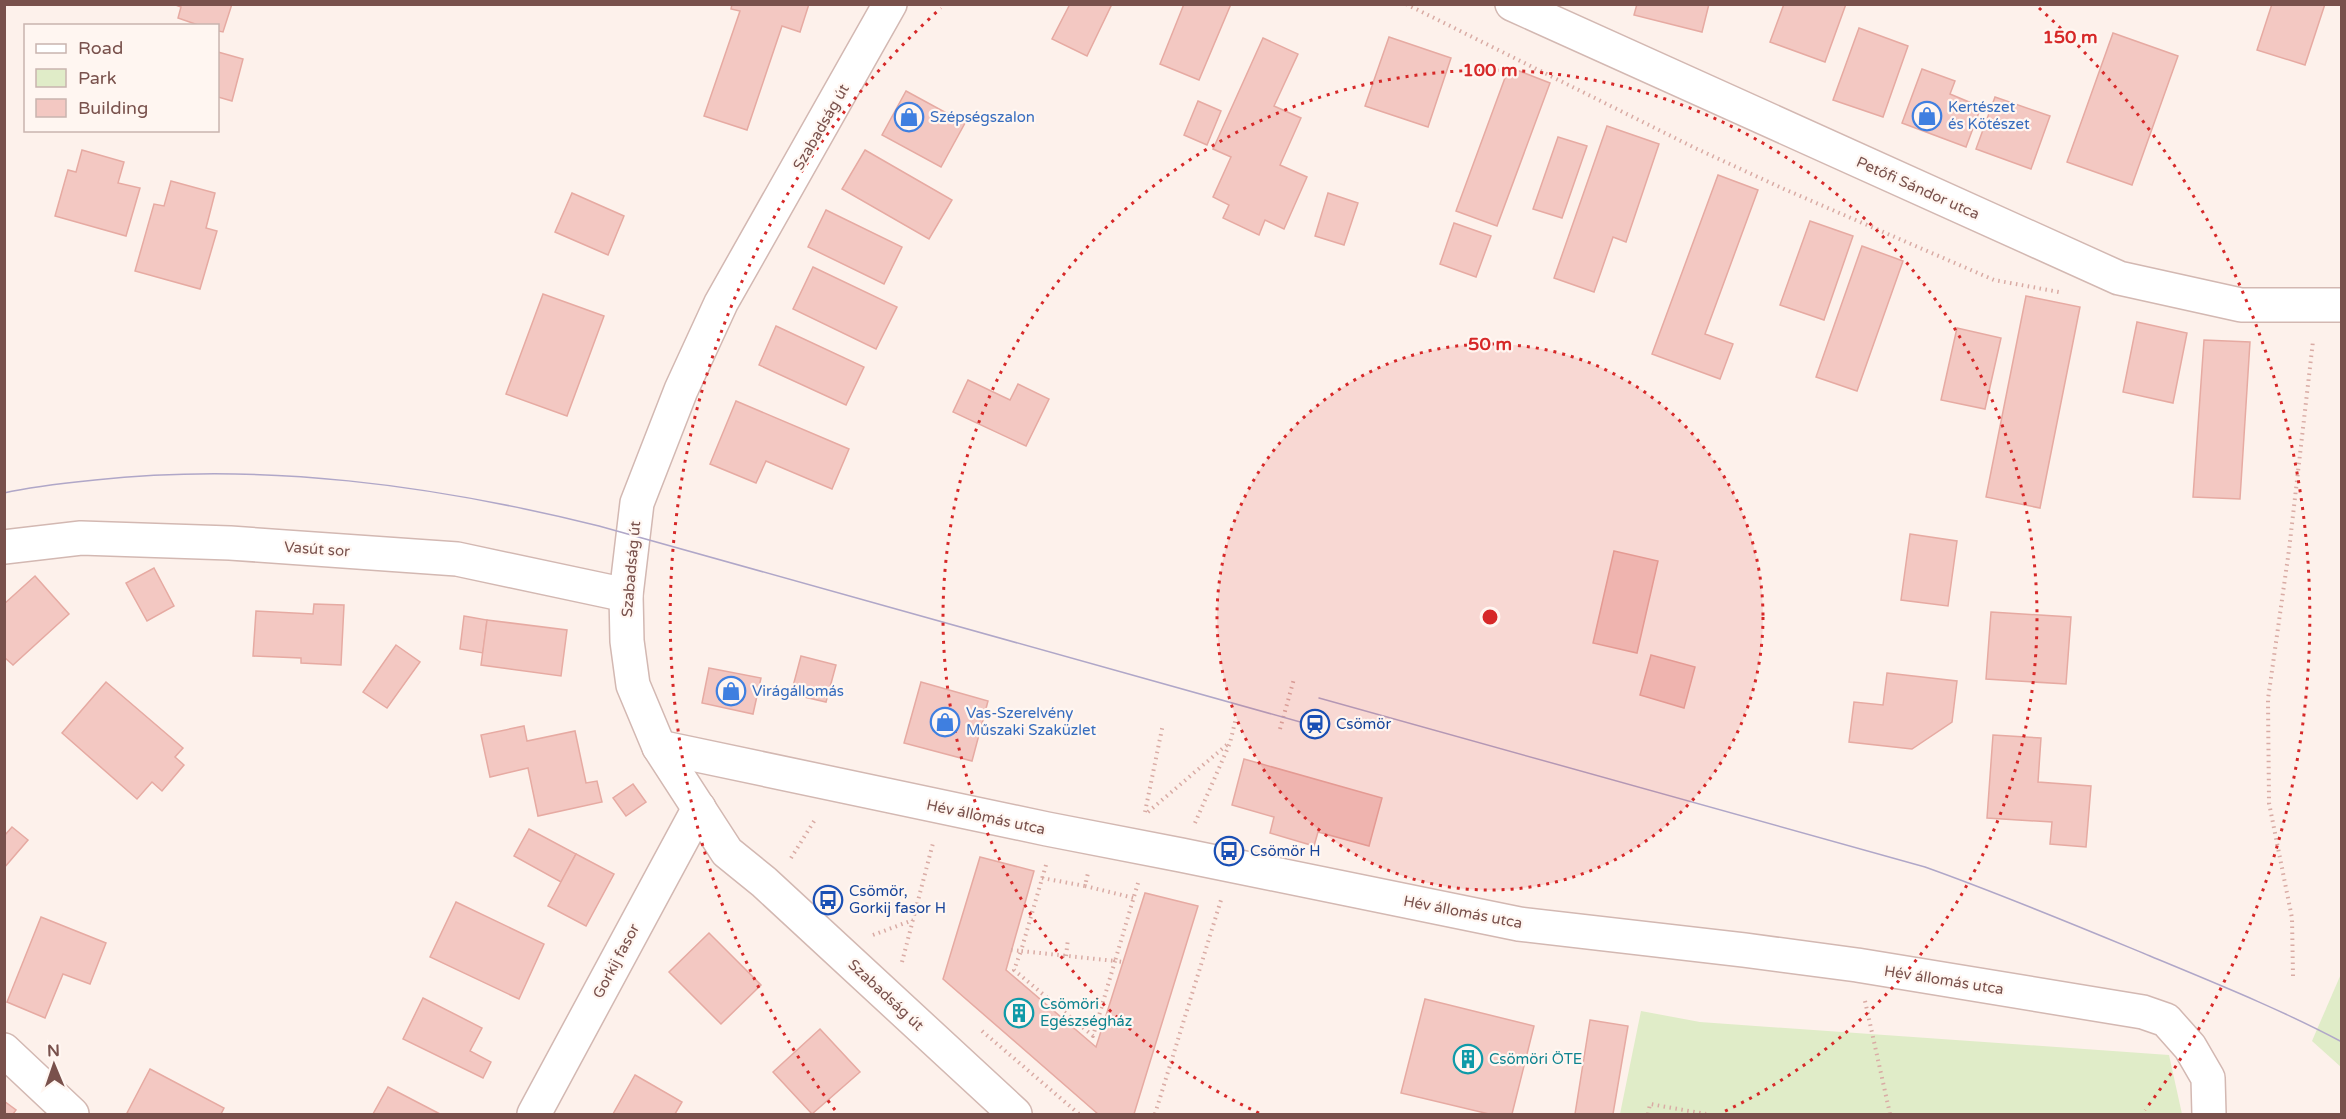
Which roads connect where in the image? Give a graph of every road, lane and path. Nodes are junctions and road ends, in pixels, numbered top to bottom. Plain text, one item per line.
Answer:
1 (890, 4) edge
2 (1406, 4) edge
3 (1512, 4) edge
4 (2070, 294) dead end
5 (2329, 304) edge
6 (4, 547) edge
7 (626, 595) junction
8 (1294, 679) dead end
9 (1236, 718) dead end
10 (1163, 724) dead end
11 (1280, 729) dead end
12 (1230, 743) junction
13 (658, 747) junction
14 (699, 807) junction
15 (816, 818) dead end
16 (1193, 828) dead end
17 (933, 843) dead end
18 (788, 864) dead end
19 (1046, 865) dead end
20 (1232, 865) junction
21 (1088, 873) dead end
22 (1042, 878) junction
23 (1138, 883) dead end
24 (1085, 886) junction
25 (1134, 898) junction
26 (913, 920) junction
27 (870, 936) dead end
28 (1068, 939) dead end
29 (1011, 950) dead end
30 (1021, 951) junction
31 (1066, 956) junction
32 (1115, 961) junction
33 (1123, 962) dead end
34 (902, 963) dead end
35 (1857, 965) junction
36 (2293, 976) dead end
37 (973, 1023) dead end
38 (4, 1050) edge
39 (72, 1114) edge
40 (534, 1114) edge
41 (1016, 1114) edge
42 (1079, 1114) edge
43 (1155, 1114) edge
44 (1648, 1114) edge
45 (1706, 1114) edge
46 (1890, 1114) edge
47 (2209, 1114) edge

1 - 7 street, Szabadság út
2 - 4 path
3 - 5 street, Petőfi Sándor utca
5 - 36 path
6 - 7 street, Vasút sor
7 - 13 street, Szabadság út
8 - 11 path
9 - 12 path
10 - 12 path
12 - 16 path
13 - 14 street, Szabadság út
13 - 20 street, Hév állomás utca
14 - 40 street, Gorkij fasor
14 - 41 street, Szabadság út
15 - 18 path
17 - 26 path
19 - 22 path
20 - 35 street, Hév állomás utca
20 - 43 path
21 - 24 path
22 - 24 path
22 - 30 path
23 - 25 path
24 - 25 path
25 - 32 path
26 - 27 path
26 - 34 path
28 - 31 path
29 - 30 path
30 - 31 path
30 - 32 path
31 - 32 path
32 - 33 path
35 - 46 path
35 - 47 street, Hév állomás utca
37 - 42 path
38 - 39 street
44 - 45 path

